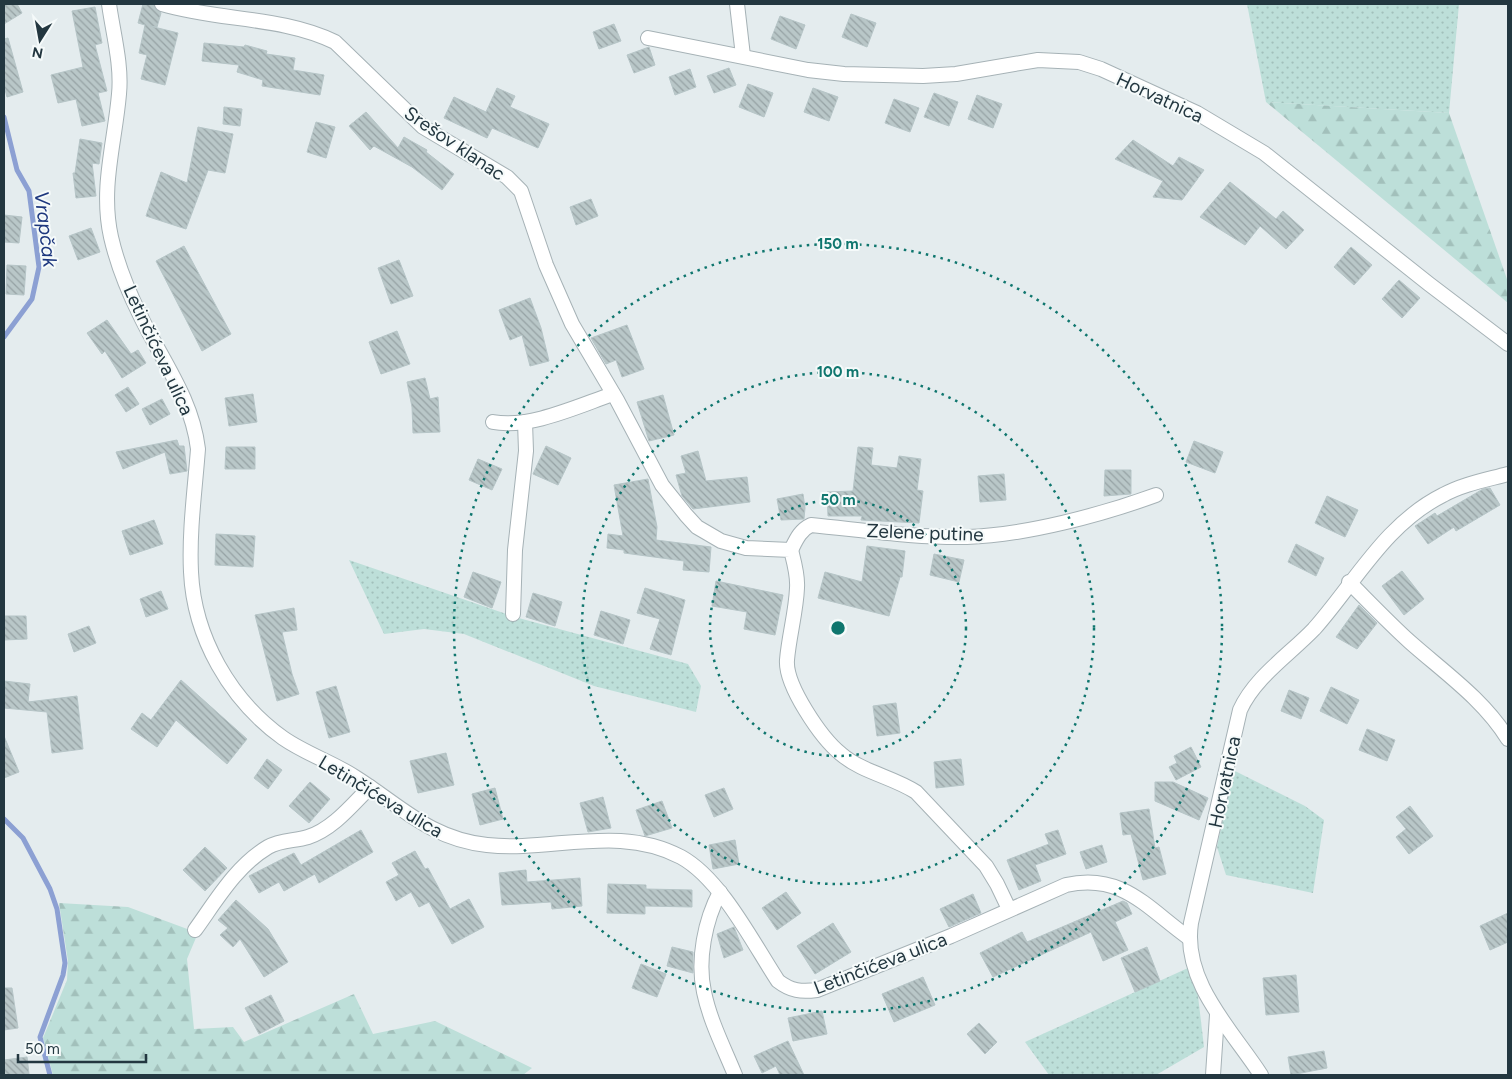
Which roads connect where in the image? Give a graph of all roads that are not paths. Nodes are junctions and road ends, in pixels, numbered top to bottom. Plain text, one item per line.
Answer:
1 (110, 4) edge
2 (162, 4) edge
3 (737, 4) edge
4 (648, 38) dead end
5 (743, 56) junction
6 (1508, 344) edge
7 (613, 394) junction
8 (493, 422) dead end
9 (526, 422) junction
10 (1508, 474) edge
11 (1156, 495) dead end
12 (791, 550) junction
13 (1350, 582) junction
14 (513, 614) dead end
15 (1508, 740) edge
16 (370, 787) junction
17 (720, 892) junction
18 (1009, 909) junction
19 (195, 930) dead end
20 (1189, 938) junction
21 (1217, 1015) junction
22 (735, 1075) edge
23 (1213, 1075) edge
24 (1261, 1075) edge

1 - 16 street, Letinčićeva ulica
2 - 7 street, Srešov klanac
3 - 5 street
4 - 5 street, Horvatnica
5 - 6 street, Horvatnica
7 - 9 street
7 - 12 street, Srešov klanac
8 - 9 street
9 - 14 street
10 - 13 street, Horvatnica
11 - 12 street, Zelene putine
12 - 18 street
13 - 15 street
13 - 20 street, Horvatnica
16 - 17 street, Letinčićeva ulica
16 - 19 street
17 - 18 street, Letinčićeva ulica
17 - 22 street
18 - 20 street, Letinčićeva ulica
20 - 21 street, Horvatnica
21 - 23 street, Horvatnica
21 - 24 street, Horvatnica

